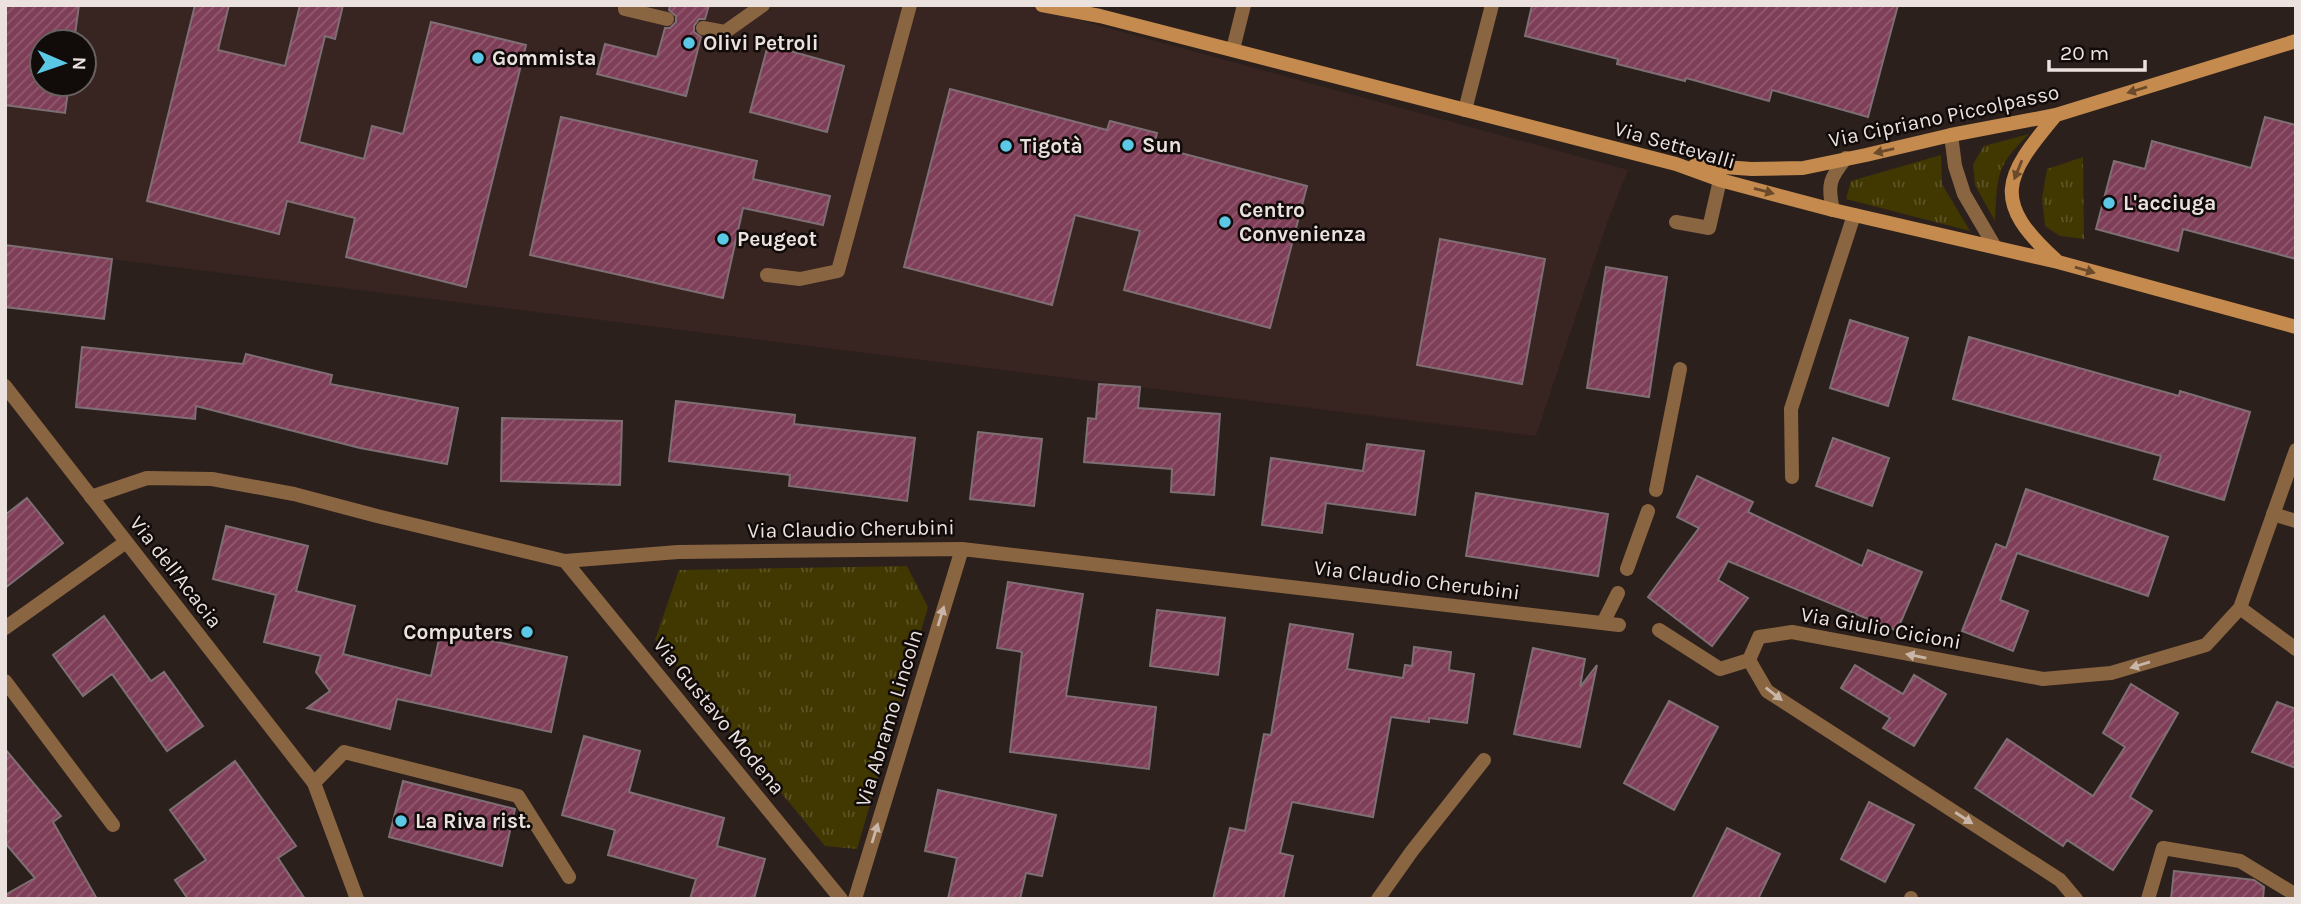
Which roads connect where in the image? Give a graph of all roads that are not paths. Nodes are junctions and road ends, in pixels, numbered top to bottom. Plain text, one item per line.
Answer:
1 (625, 5) edge
2 (763, 5) edge
3 (910, 5) edge
4 (1042, 5) edge
5 (1088, 5) edge
6 (1244, 5) edge
7 (1492, 5) edge
8 (1100, 16) junction
9 (667, 19) dead end
10 (703, 28) dead end
11 (2296, 41) edge
12 (1233, 49) junction
13 (1465, 110) junction
14 (2056, 115) junction
15 (1951, 135) junction
16 (1846, 158) junction
17 (1676, 164) junction
18 (1720, 180) junction
19 (1833, 210) junction
20 (1854, 215) junction
21 (1676, 222) dead end
22 (1995, 247) junction
23 (2058, 262) junction
24 (767, 275) dead end
25 (2296, 327) edge
26 (1680, 369) dead end
27 (5, 386) edge
28 (2296, 450) edge
29 (1792, 477) dead end
30 (1656, 490) dead end
31 (92, 497) junction
32 (1648, 511) dead end
33 (2273, 514) junction
34 (2296, 521) edge
35 (126, 542) junction
36 (962, 549) junction
37 (565, 561) junction
38 (1627, 569) dead end
39 (1618, 593) dead end
40 (2240, 608) junction
41 (1603, 623) junction
42 (1619, 625) dead end
43 (5, 628) edge
44 (1659, 630) dead end
45 (2296, 649) edge
46 (1749, 660) junction
47 (5, 681) edge
48 (1484, 760) dead end
49 (314, 783) junction
50 (113, 825) dead end
51 (569, 877) dead end
52 (2296, 895) edge
53 (357, 899) edge
54 (841, 899) edge
55 (855, 899) edge
56 (1378, 899) edge
57 (2076, 899) edge
58 (2148, 899) edge

1 - 9 street
2 - 10 street
3 - 24 street
4 - 8 main road, Via Settevalli
5 - 8 main road
6 - 12 street
7 - 13 street
8 - 12 main road, Via Settevalli
11 -> 14 main road, Via Cipriano Piccolpasso
12 - 13 main road, Via Settevalli
13 - 17 main road, Via Settevalli
14 - 15 main road, Via Cipriano Piccolpasso
14 -> 23 main road
15 -> 16 main road, Via Cipriano Piccolpasso
15 - 22 street
16 - 17 main road, Via Cipriano Piccolpasso
16 - 19 street
17 - 18 main road, Via Settevalli
18 -> 19 main road, Via Settevalli
18 - 21 street
19 - 20 main road, Via Settevalli
20 - 22 main road, Via Settevalli
20 - 29 street
22 - 23 main road, Via Settevalli
23 -> 25 main road, Via Settevalli
26 - 30 street
27 - 31 street, Via dell'Acacia
28 - 33 street, Via Giulio Cicioni
31 - 35 street, Via dell'Acacia
31 - 37 street, Via Claudio Cherubini
32 - 38 street
33 - 34 street
33 - 40 street, Via Giulio Cicioni
35 - 43 street
35 - 49 street, Via dell'Acacia
36 - 37 street, Via Claudio Cherubini
36 - 41 street, Via Claudio Cherubini
55 -> 36 street, Via Abramo Lincoln
37 - 54 street, Via Gustavo Modena
39 - 41 street
40 - 45 street
40 -> 46 street, Via Giulio Cicioni
41 - 42 street, Via Claudio Cherubini
44 - 46 street
46 -> 57 street
47 - 50 street
48 - 56 street
49 - 51 street
49 - 53 street, Via dell'Acacia
52 - 58 street

